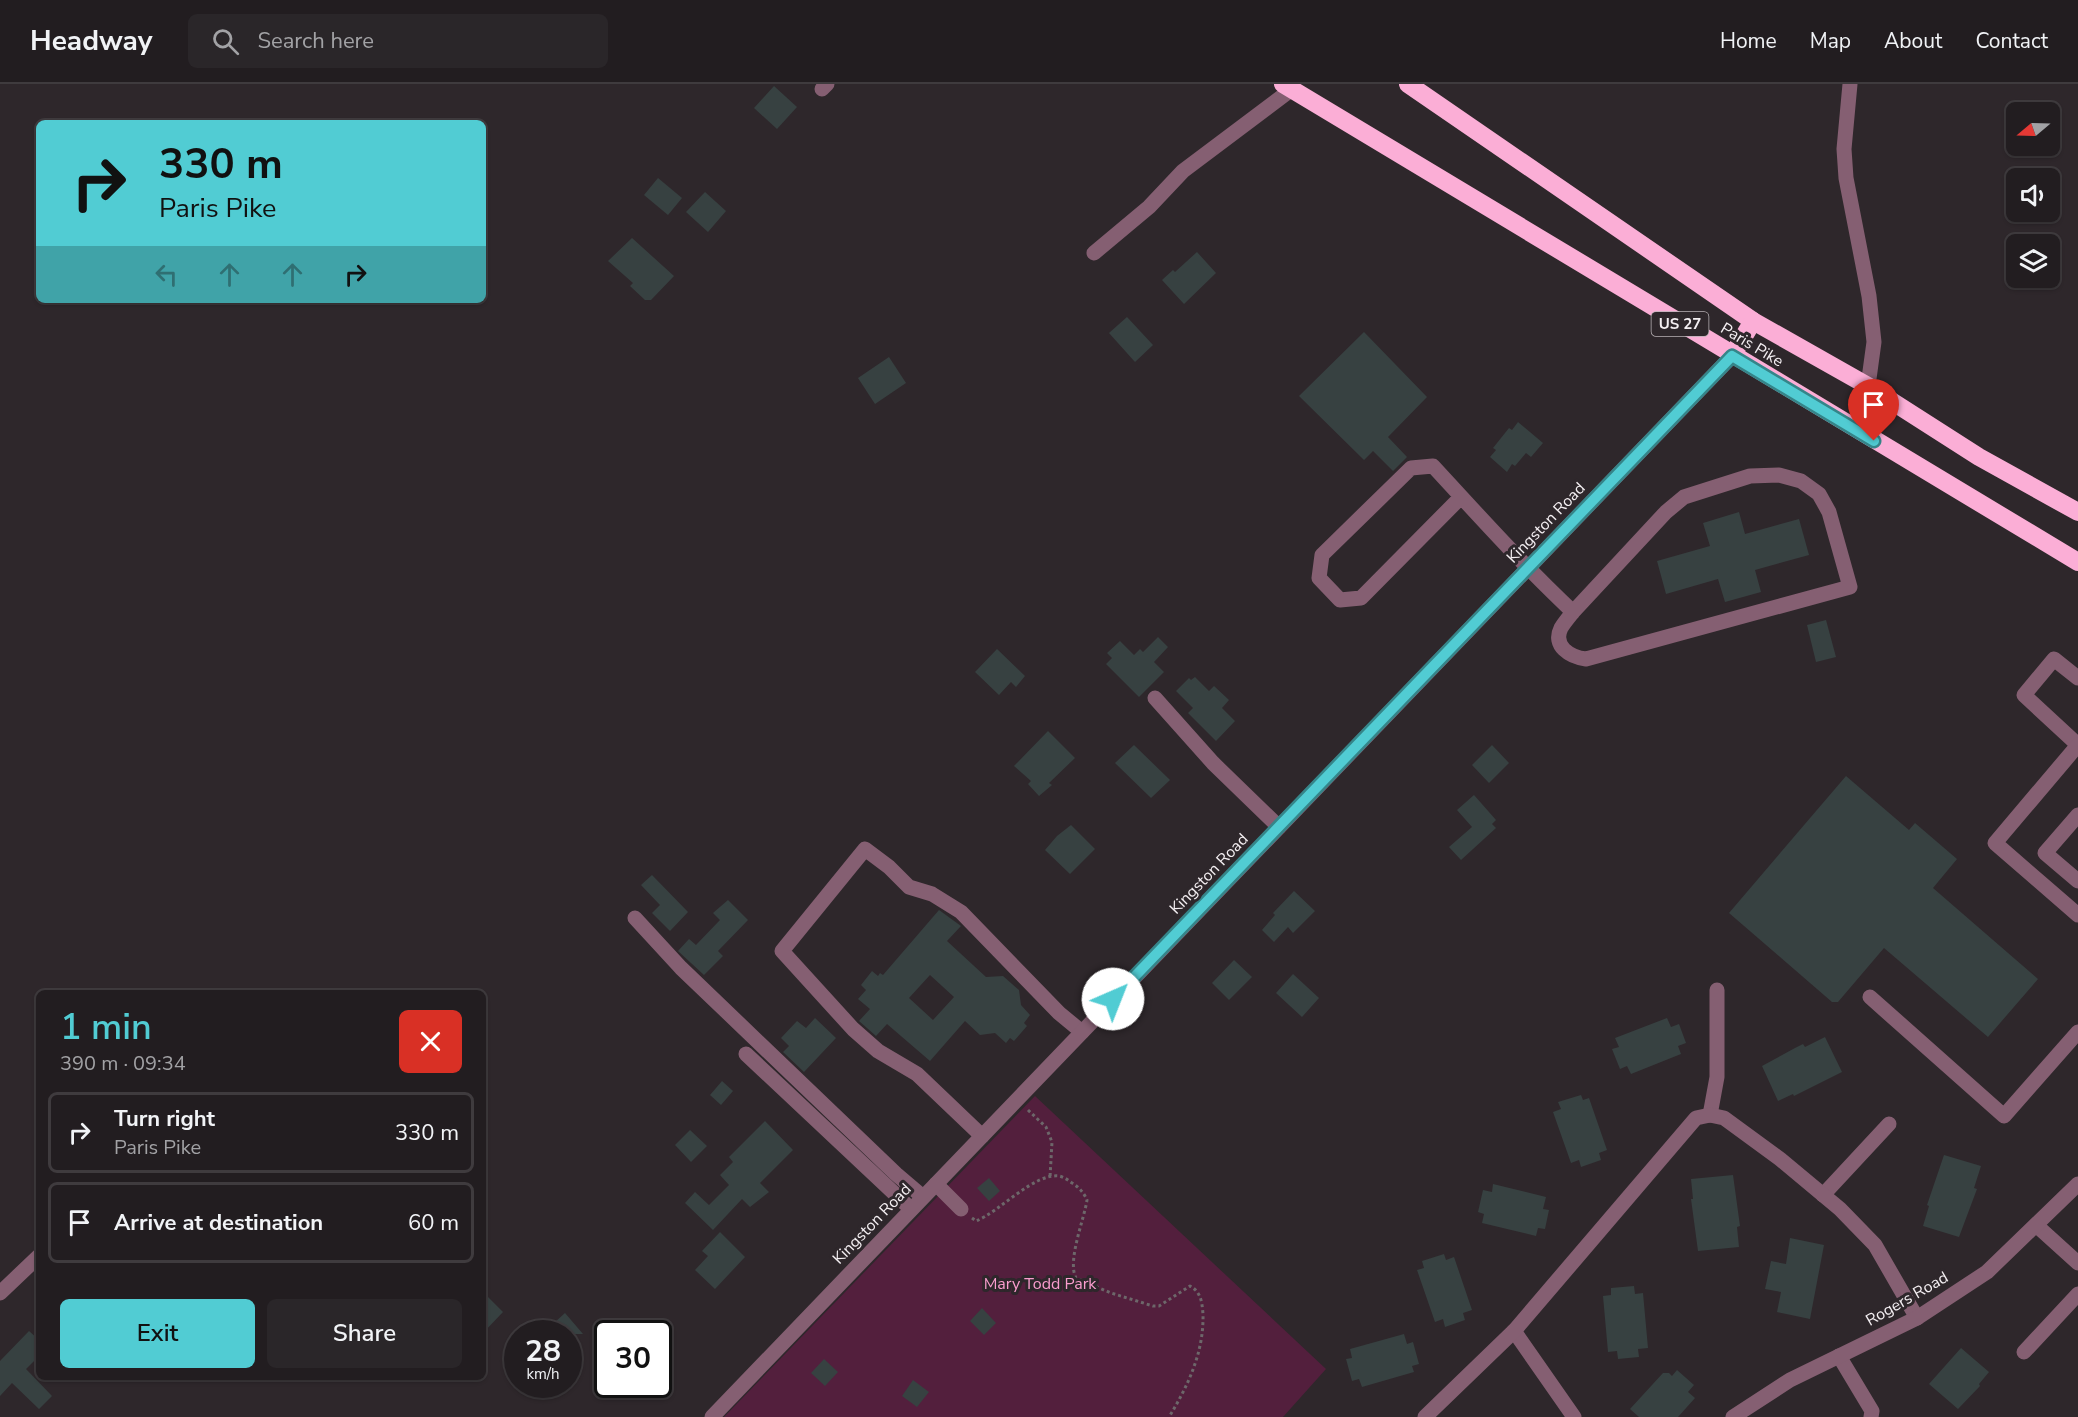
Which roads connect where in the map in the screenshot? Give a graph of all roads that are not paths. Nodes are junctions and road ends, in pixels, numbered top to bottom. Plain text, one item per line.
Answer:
1 (1408, 84) edge
2 (1850, 84) edge
3 (1288, 87) edge
4 (1094, 253) dead end
5 (1753, 321) junction
6 (1732, 356) junction
7 (1868, 386) junction
8 (1461, 497) junction
9 (2078, 512) edge
10 (2078, 562) edge
11 (1527, 569) junction
12 (1573, 612) junction
13 (2078, 678) edge
14 (1155, 698) dead end
15 (2078, 745) edge
16 (2078, 815) edge
17 (1279, 827) junction
18 (2078, 881) edge
19 (2078, 915) edge
20 (635, 918) dead end
21 (1717, 990) dead end
22 (1870, 997) dead end
23 (1082, 1032) junction
24 (2078, 1032) edge
25 (746, 1054) dead end
26 (1710, 1115) junction
27 (1888, 1124) dead end
28 (982, 1136) junction
29 (936, 1184) junction
30 (2078, 1184) edge
31 (1823, 1195) junction
32 (923, 1197) junction
33 (911, 1209) junction
34 (962, 1209) road end
35 (2036, 1225) junction
36 (36, 1259) edge
37 (2078, 1263) edge
38 (0, 1293) edge
39 (2078, 1294) edge
40 (1917, 1318) junction
41 (1514, 1331) junction
42 (2024, 1352) dead end
43 (1839, 1356) junction
44 (712, 1417) edge
45 (1425, 1417) edge
46 (1574, 1417) edge
47 (1733, 1417) edge
48 (1871, 1417) edge

1 - 5 highway, Paris Pike / US 27
2 - 7 street
3 - 4 street
3 - 6 highway, Paris Pike / US 27
5 - 6 highway
5 - 7 highway, Paris Pike / US 27
6 - 10 highway, Paris Pike / US 27
6 - 11 street, Kingston Road
7 - 9 highway, Paris Pike / US 27
8 - 8 street
8 - 11 street
11 - 12 street
11 - 17 street, Kingston Road
12 - 12 street
13 - 15 street
14 - 17 street
15 - 19 street
16 - 18 street
17 - 23 street, Kingston Road
20 - 32 street
21 - 26 street
22 - 24 street
23 - 28 street, Kingston Road
23 - 28 street
25 - 33 street
26 - 31 street
26 - 41 street
27 - 31 street
28 - 29 street, Kingston Road
29 - 32 street, Kingston Road
29 - 34 street
30 - 35 street, Rogers Road
31 - 40 street
32 - 33 street, Kingston Road
33 - 44 street, Kingston Road
35 - 37 street
35 - 40 street, Rogers Road
36 - 38 street
39 - 42 street
40 - 43 street, Rogers Road
41 - 45 street
41 - 46 street
43 - 47 street, Rogers Road
43 - 48 street

